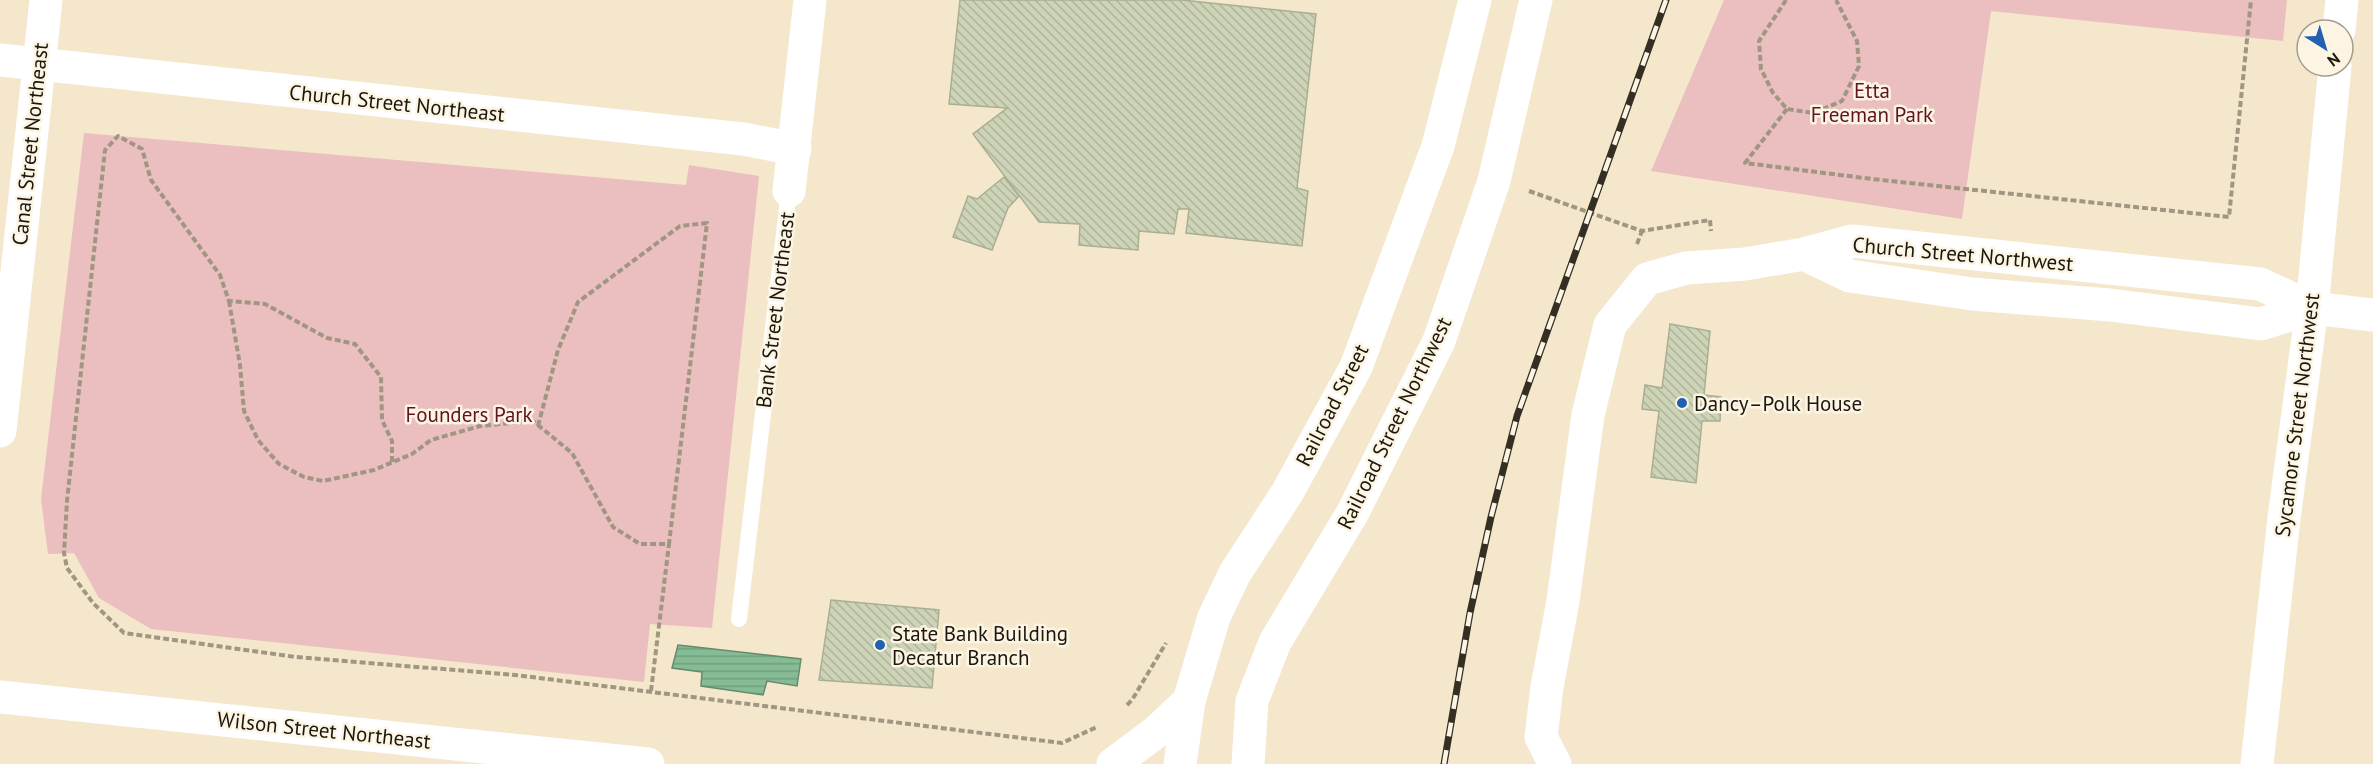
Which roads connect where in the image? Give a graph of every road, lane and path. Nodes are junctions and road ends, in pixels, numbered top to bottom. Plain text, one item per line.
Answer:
1 (46, 0) edge
2 (810, 0) edge
3 (1475, 0) edge
4 (1536, 0) edge
5 (1786, 0) edge
6 (1836, 0) edge
7 (2251, 0) edge
8 (2342, 0) edge
9 (2340, 18) edge
10 (0, 60) edge
11 (37, 65) junction
12 (2334, 78) edge
13 (1787, 108) junction
14 (795, 149) junction
15 (789, 190) joint
16 (1526, 190) dead end
17 (1632, 227) dead end
18 (230, 301) junction
19 (2312, 308) junction
20 (2373, 315) edge
21 (538, 426) junction
22 (0, 431) edge
23 (392, 462) junction
24 (669, 544) junction
25 (739, 619) dead end
26 (1167, 642) dead end
27 (651, 691) junction
28 (0, 697) edge
29 (1189, 701) junction
30 (1124, 708) dead end
31 (1106, 723) dead end
32 (648, 764) edge
33 (1113, 764) edge
34 (1180, 764) edge
35 (1248, 764) edge
36 (1555, 764) edge
37 (2257, 764) edge

1 - 11 main road, Canal Street Northeast
2 - 14 main road, Bank Street Northeast
3 - 29 main road, Railroad Street
4 - 35 main road, Railroad Street Northwest
5 - 13 path
6 - 13 path
7 - 13 path
8 - 9 main road
10 - 11 main road, Church Street Northeast
11 - 14 main road, Church Street Northeast
11 - 22 main road, Canal Street Northeast
12 - 19 main road, Sycamore Street Northwest
14 - 15 main road, Bank Street Northeast
15 - 25 lane, Bank Street Northeast
16 - 17 path
18 - 23 path
18 - 23 path
18 - 27 path
19 - 20 main road, Church Street Northwest
19 - 36 main road, Church Street Northwest
19 - 37 main road, Sycamore Street Northwest
21 - 23 path
21 - 24 path
21 - 24 path
24 - 27 path
26 - 30 path
27 - 31 path
28 - 32 main road, Wilson Street Northeast
29 - 33 main road
29 - 34 main road, Railroad Street

